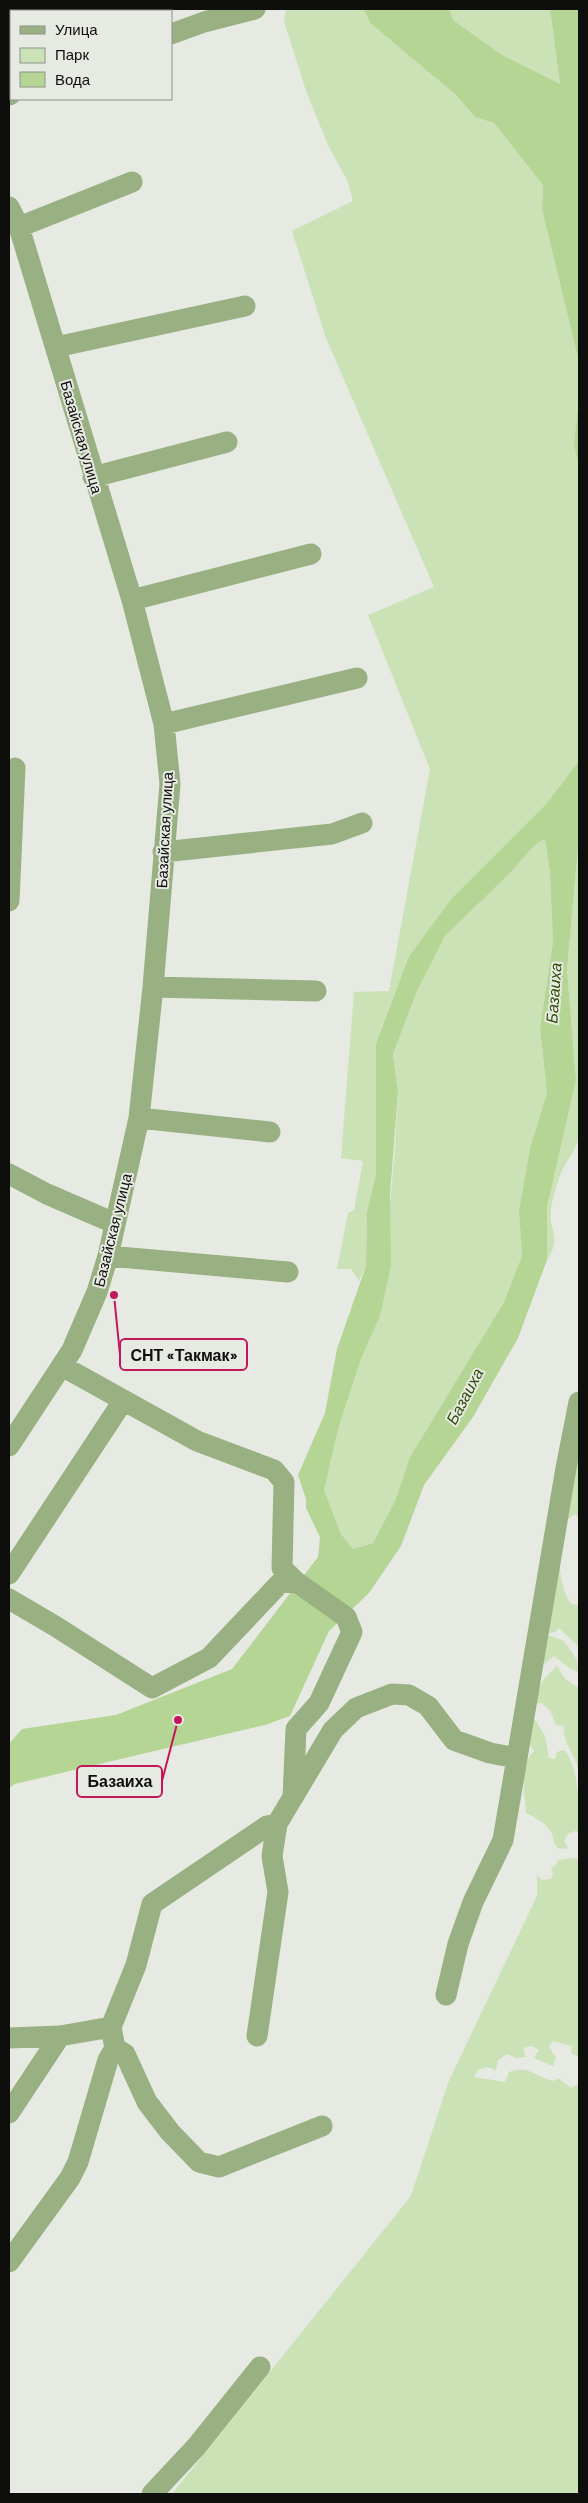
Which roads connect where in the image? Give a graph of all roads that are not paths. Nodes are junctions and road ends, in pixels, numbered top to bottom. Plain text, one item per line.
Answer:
1 (255, 9) edge
2 (172, 34) edge
3 (132, 182) dead end
4 (9, 207) edge
5 (19, 227) junction
6 (245, 306) dead end
7 (56, 347) junction
8 (227, 442) dead end
9 (93, 477) junction
10 (311, 554) dead end
11 (132, 600) junction
12 (357, 678) dead end
13 (164, 724) junction
14 (15, 768) dead end
15 (362, 823) dead end
16 (164, 852) junction
17 (9, 901) edge
18 (153, 987) junction
19 (316, 991) dead end
20 (139, 1118) junction
21 (270, 1132) dead end
22 (9, 1174) edge
23 (114, 1223) junction
24 (108, 1256) junction
25 (288, 1272) dead end
26 (62, 1366) junction
27 (123, 1402) junction
28 (579, 1402) edge
29 (9, 1446) edge
30 (9, 1574) edge
31 (295, 1582) junction
32 (9, 1600) edge
33 (517, 1758) junction
34 (293, 1797) junction
35 (277, 1824) junction
36 (446, 1995) dead end
37 (111, 2027) junction
38 (60, 2036) junction
39 (256, 2036) dead end
40 (9, 2038) edge
41 (115, 2048) junction
42 (9, 2113) edge
43 (322, 2126) dead end
44 (9, 2262) edge
45 (260, 2367) dead end
46 (152, 2494) edge

1 - 2 street
3 - 5 street
4 - 5 street, Базайская улица
5 - 7 street, Базайская улица
6 - 7 street
7 - 9 street, Базайская улица
8 - 9 street
9 - 11 street, Базайская улица
10 - 11 street
11 - 13 street, Базайская улица
12 - 13 street
13 - 16 street, Базайская улица
14 - 17 street
15 - 16 street
16 - 18 street, Базайская улица
18 - 19 street
18 - 20 street, Базайская улица
20 - 21 street
20 - 23 street, Базайская улица
22 - 23 street
23 - 24 street, Базайская улица
24 - 25 street
24 - 26 street, Базайская улица
26 - 27 street
26 - 29 street, Базайская улица
27 - 30 street
27 - 31 street
28 - 33 street
31 - 32 street
31 - 34 street
33 - 34 street
33 - 36 street
34 - 35 street
35 - 37 street
35 - 39 street
37 - 38 street
37 - 41 street
38 - 40 street
38 - 42 street
41 - 43 street
41 - 44 street
45 - 46 street

